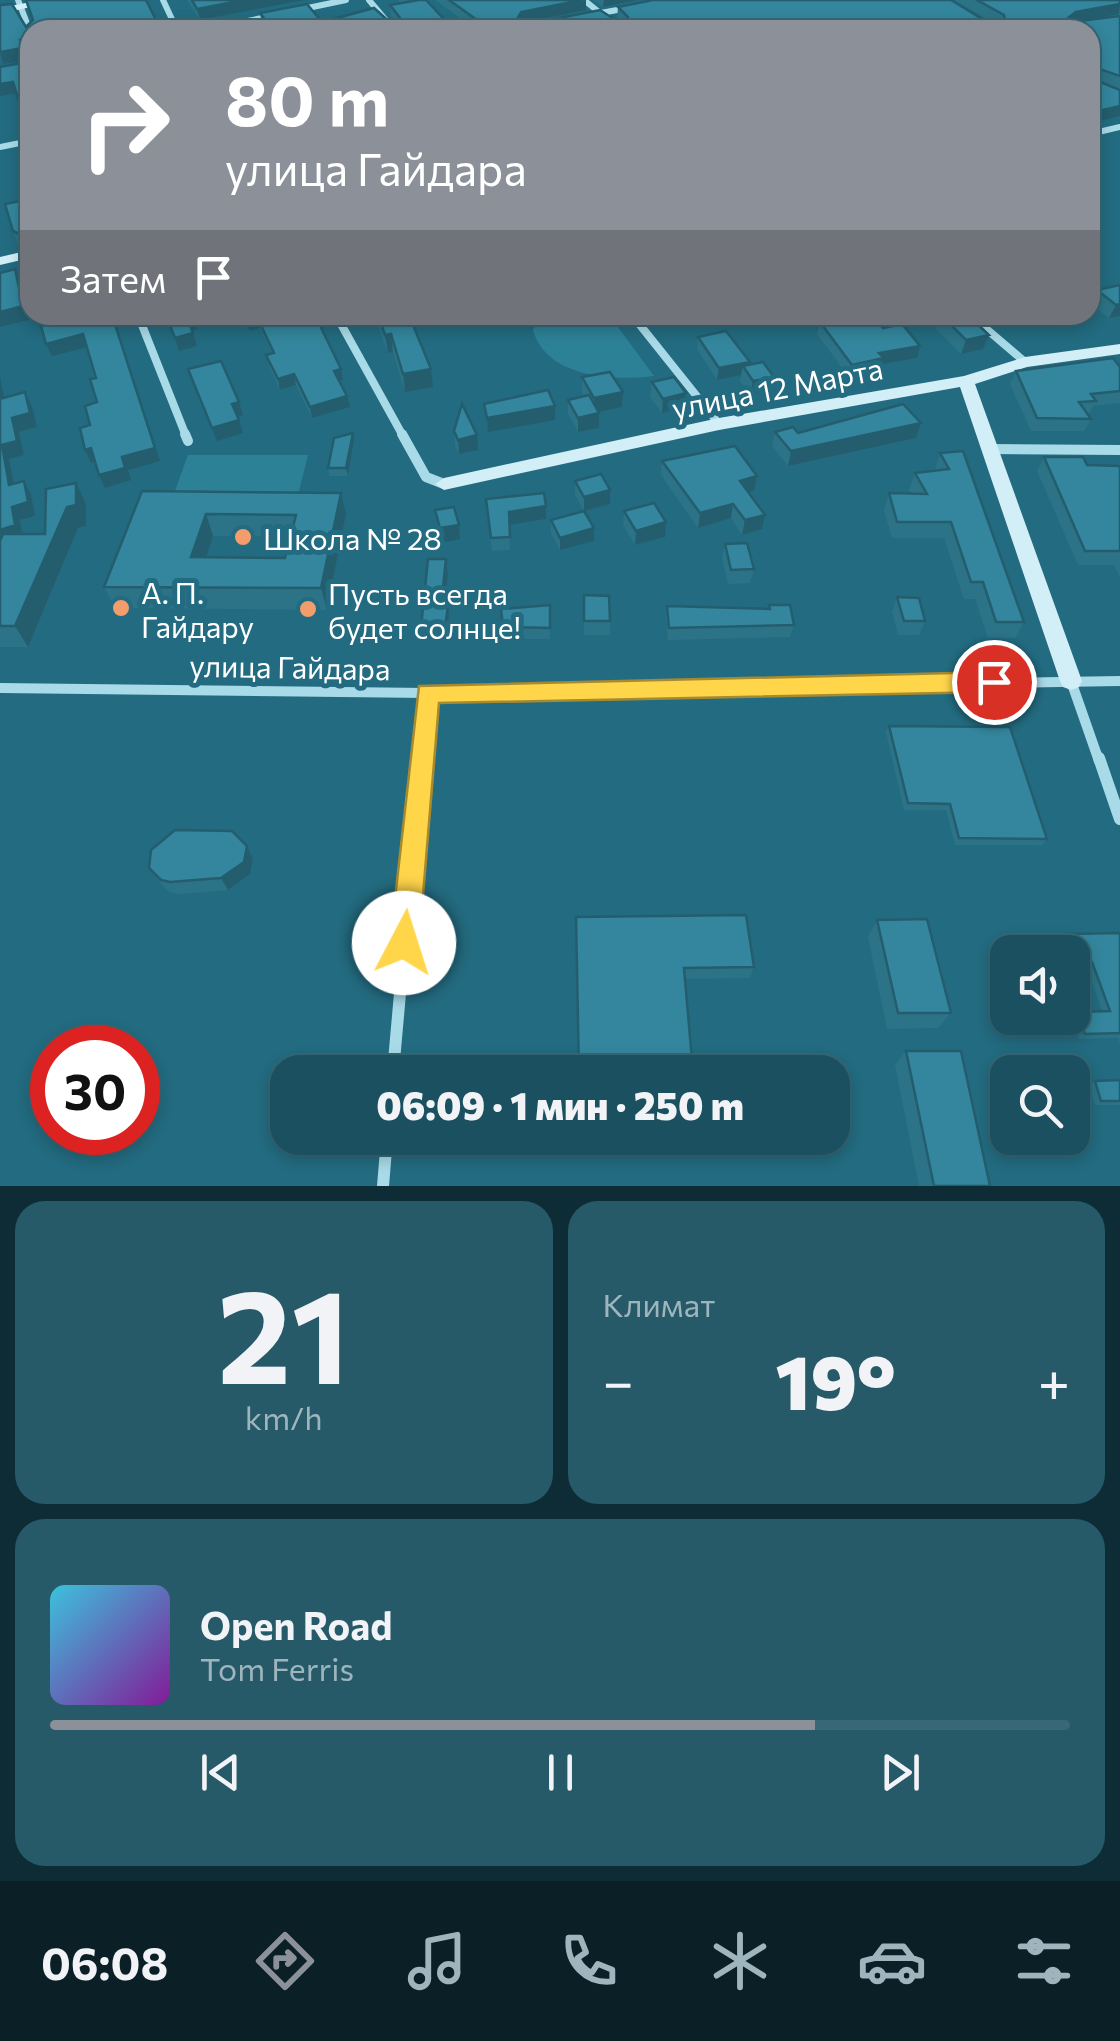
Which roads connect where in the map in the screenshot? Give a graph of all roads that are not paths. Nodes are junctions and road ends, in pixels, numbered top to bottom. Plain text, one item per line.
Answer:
1 (57, 0) edge
2 (346, 0) edge
3 (369, 0) edge
4 (584, 0) edge
5 (20, 3) edge
6 (636, 6) edge
7 (0, 11) edge
8 (292, 11) edge
9 (600, 13) junction
10 (275, 15) edge
11 (580, 17) edge
12 (251, 20) edge
13 (386, 20) edge
14 (609, 20) edge
15 (142, 325) edge
16 (342, 325) edge
17 (640, 325) edge
18 (982, 325) edge
19 (1120, 350) edge
20 (1026, 362) junction
21 (966, 381) junction
22 (720, 424) junction
23 (188, 441) dead end
24 (990, 449) junction
25 (1120, 450) edge
26 (444, 484) joint
27 (1070, 681) junction
28 (1120, 681) edge
29 (0, 688) edge
30 (428, 693) junction
31 (1120, 819) edge
32 (395, 1055) edge
33 (386, 1155) edge
34 (383, 1186) edge

1 - 5 street
2 - 8 street
3 - 13 street
4 - 9 street
5 - 7 street
6 - 9 street
9 - 11 street
9 - 14 street
10 - 12 street
15 - 23 street
16 - 26 street
17 - 22 street
18 - 20 street
19 - 20 street, улица 12 Марта
20 - 21 street, улица 12 Марта
21 - 22 street, улица 12 Марта
21 - 24 street
22 - 26 street, улица 12 Марта
24 - 25 street
24 - 27 street
27 - 28 street, улица Гайдара
27 - 30 street, улица Гайдара
27 - 31 street
29 - 30 street, улица Гайдара
30 - 32 street
33 - 34 street

